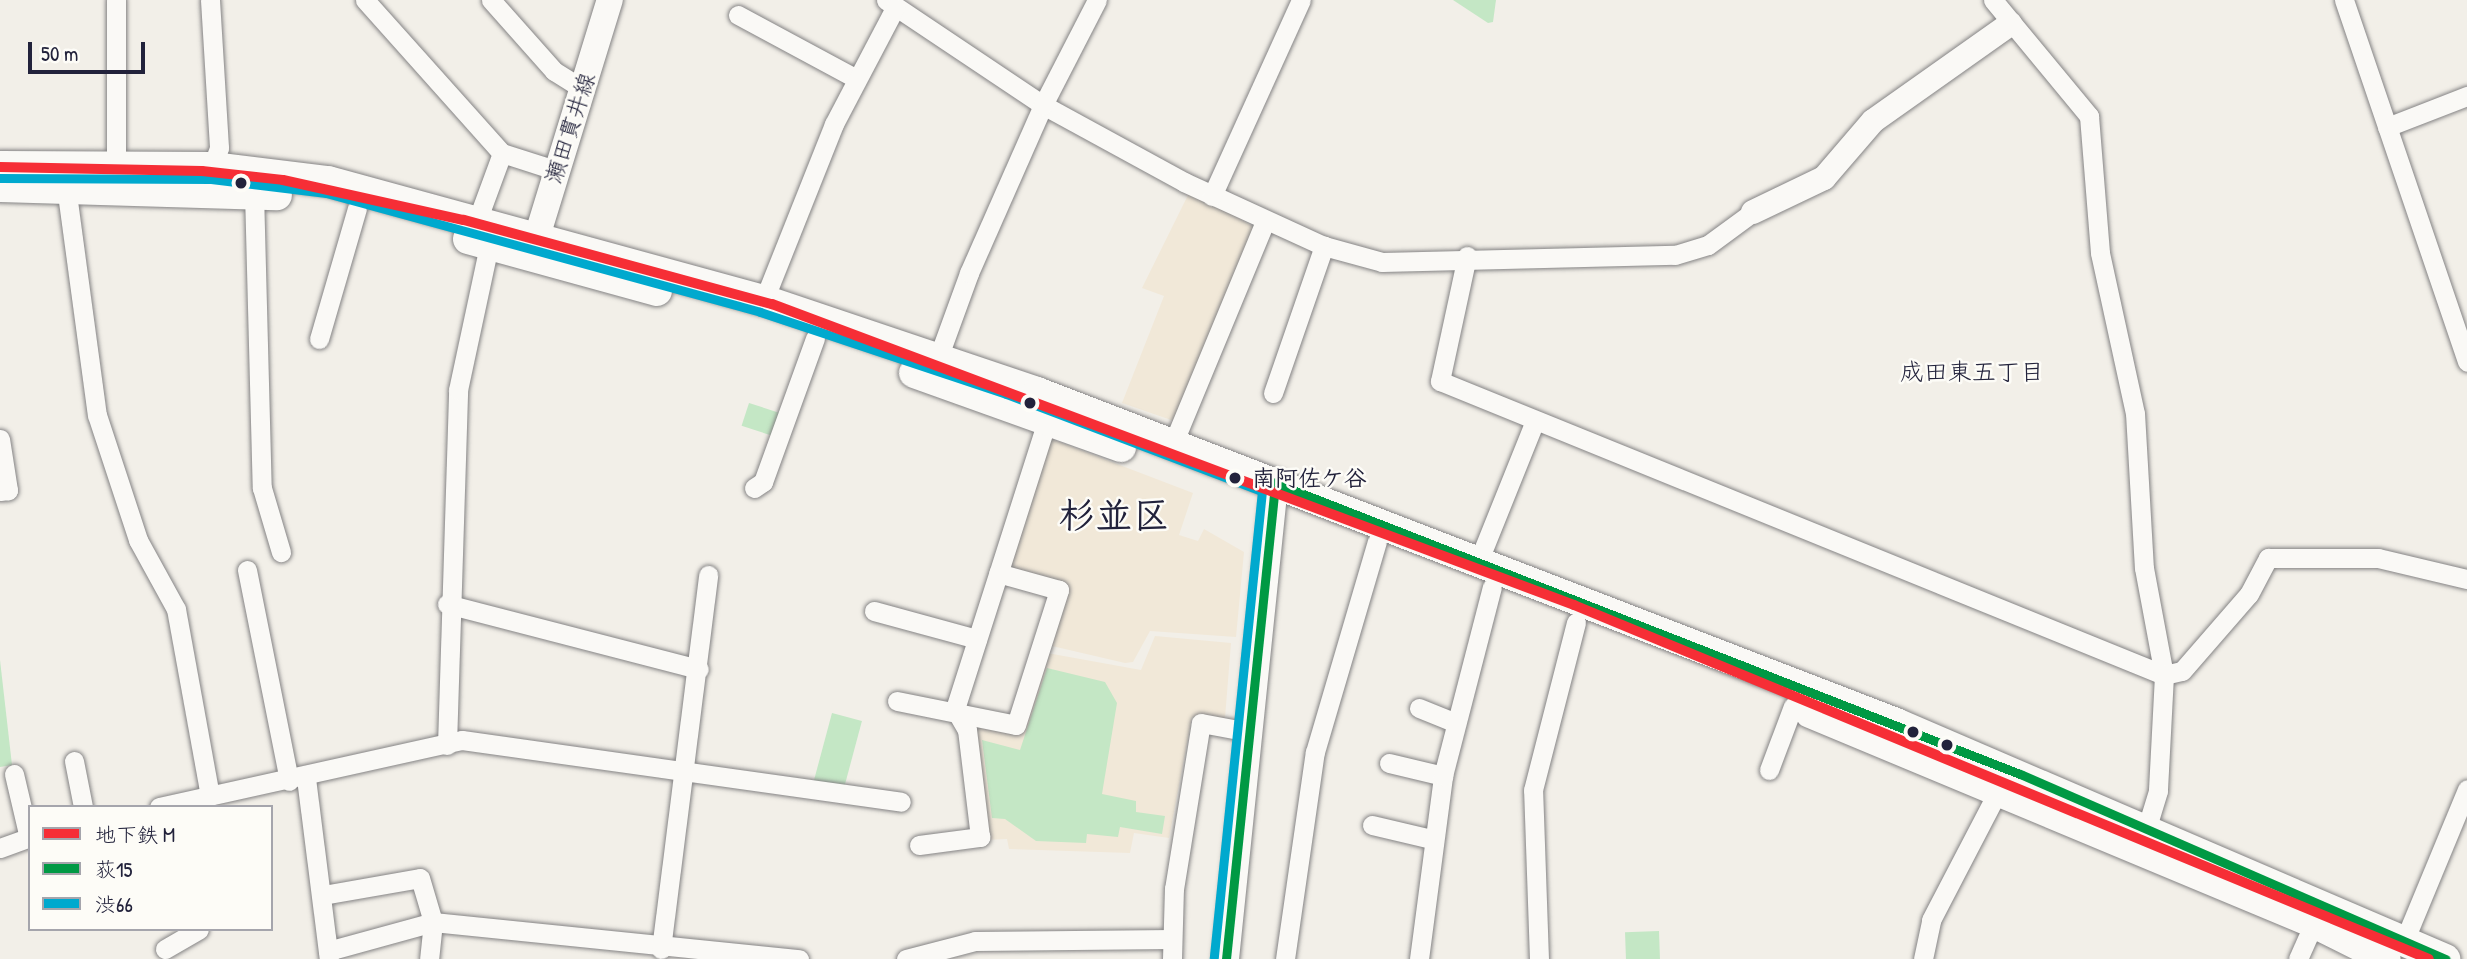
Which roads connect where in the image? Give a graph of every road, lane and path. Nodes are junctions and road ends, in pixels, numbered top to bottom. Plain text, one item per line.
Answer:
1 (116, 0) edge
2 (210, 0) edge
3 (365, 0) edge
4 (491, 0) edge
5 (1097, 0) edge
6 (1301, 0) edge
7 (1993, 0) edge
8 (2344, 0) edge
9 (608, 2) edge
10 (890, 4) edge
11 (738, 15) dead end
12 (2010, 24) junction
13 (857, 79) junction
14 (583, 89) junction
15 (2467, 96) edge
16 (1042, 105) junction
17 (2387, 127) junction
18 (502, 153) junction
19 (116, 164) junction
20 (0, 166) edge
21 (212, 167) junction
22 (555, 170) junction
23 (65, 175) junction
24 (0, 187) edge
25 (254, 192) junction
26 (1212, 196) junction
27 (358, 208) junction
28 (1753, 212) joint
29 (1265, 222) junction
30 (483, 233) junction
31 (534, 246) junction
32 (1324, 246) junction
33 (1467, 257) junction
34 (764, 300) junction
35 (815, 338) junction
36 (319, 339) dead end
37 (2467, 362) edge
38 (940, 372) junction
39 (1273, 393) dead end
40 (1047, 421) junction
41 (1535, 421) junction
42 (0, 439) edge
43 (1172, 446) junction
44 (754, 488) dead end
45 (0, 491) edge
46 (1275, 492) junction
47 (1377, 542) junction
48 (281, 552) dead end
49 (1479, 560) junction
50 (247, 570) dead end
51 (998, 573) junction
52 (708, 575) dead end
53 (2467, 579) edge
54 (1492, 587) junction
55 (447, 604) junction
56 (874, 611) dead end
57 (1576, 622) junction
58 (977, 639) junction
59 (699, 669) junction
60 (2164, 675) junction
61 (897, 701) dead end
62 (1793, 706) junction
63 (1419, 708) dead end
64 (955, 709) junction
65 (1456, 723) junction
66 (1249, 732) junction
67 (447, 745) junction
68 (74, 761) dead end
69 (1389, 763) dead end
70 (1769, 770) dead end
71 (14, 774) dead end
72 (686, 776) junction
73 (1443, 776) junction
74 (298, 779) junction
75 (2467, 789) edge
76 (1997, 793) junction
77 (210, 796) junction
78 (901, 802) dead end
79 (83, 805) edge
80 (168, 805) edge
81 (1372, 825) dead end
82 (2147, 828) junction
83 (28, 834) edge
84 (28, 838) edge
85 (1431, 839) junction
86 (919, 845) dead end
87 (0, 848) edge
88 (323, 895) junction
89 (432, 922) junction
90 (2314, 923) junction
91 (196, 931) edge
92 (1171, 939) junction
93 (661, 948) junction
94 (164, 949) dead end
95 (2395, 949) edge
96 (329, 955) edge
97 (710, 956) edge
98 (429, 959) edge
99 (799, 959) edge
100 (906, 959) edge
101 (1172, 959) edge
102 (1226, 959) edge
103 (1285, 959) edge
104 (1419, 959) edge
105 (1539, 959) edge
106 (1923, 959) edge
107 (2298, 959) edge
108 (2445, 959) edge

1 - 19 street
2 - 21 street
3 - 18 street
4 - 14 street
5 - 16 street
6 - 26 street
7 - 12 street
8 - 17 street
9 - 14 main road, 瀬田貫井線
10 - 13 street
10 - 16 street
11 - 13 street
12 - 28 street
12 - 60 street
13 - 34 street
14 - 22 main road, 瀬田貫井線
15 - 17 street
16 - 26 street
16 - 38 street
17 - 37 street
18 - 22 street
18 - 30 street
19 - 21 main road
19 - 23 main road
20 - 23 main road
21 - 30 main road
22 - 31 main road, 瀬田貫井線
23 - 24 main road
23 - 25 main road
23 - 77 street
25 - 27 main road
25 - 48 street
26 - 29 street
27 - 30 main road
27 - 36 street
28 - 33 street
29 - 32 street
29 - 43 street
30 - 31 main road
30 - 55 street
31 - 34 main road
31 - 35 main road
32 - 33 street
32 - 39 street
33 - 41 street
34 - 38 main road
35 - 38 main road
35 - 44 street
38 - 40 main road
38 - 43 main road
40 - 46 main road
40 - 51 street
41 - 49 street
41 - 60 street
42 - 45 street
43 - 46 main road
46 - 47 main road
46 - 49 main road
46 - 66 main road
47 - 54 main road
47 - 103 street
49 - 82 main road
50 - 74 street
51 - 58 street
51 - 64 street
52 - 59 street
53 - 60 street
54 - 57 main road
54 - 65 street
55 - 59 street
55 - 67 street
56 - 58 street
57 - 62 main road
57 - 105 street
58 - 64 street
59 - 72 street
60 - 82 street
61 - 64 street
62 - 70 street
62 - 76 main road
63 - 65 street
64 - 86 street
65 - 73 street
66 - 92 street
66 - 102 main road
67 - 72 street
67 - 74 street
68 - 79 street
69 - 73 street
71 - 83 street
72 - 78 street
72 - 93 street
73 - 85 street
74 - 77 street
74 - 88 street
75 - 95 street
76 - 90 main road
76 - 106 street
77 - 80 street
81 - 85 street
82 - 95 main road
84 - 87 street
85 - 104 street
88 - 89 street
88 - 96 street
89 - 93 street
89 - 96 street
89 - 98 street
90 - 95 main road
90 - 107 street
91 - 94 street
92 - 100 street
92 - 101 street
93 - 97 street
95 - 108 main road
97 - 99 street

